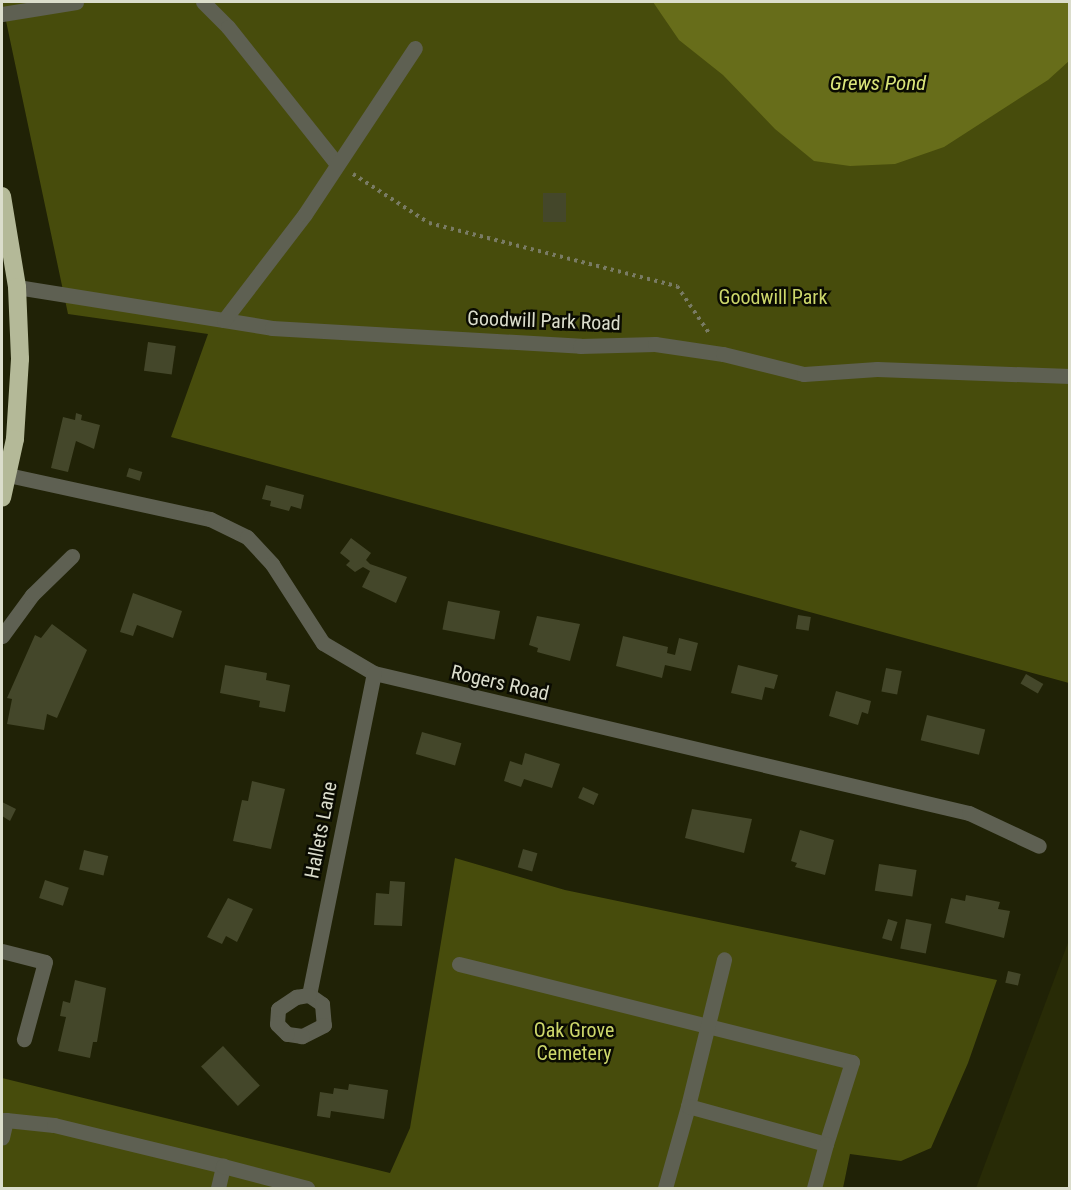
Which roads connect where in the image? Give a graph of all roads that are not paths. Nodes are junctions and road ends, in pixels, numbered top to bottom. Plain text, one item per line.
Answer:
1 (76, 2) edge
2 (203, 2) edge
3 (2, 14) edge
4 (415, 48) dead end
5 (337, 164) junction
6 (2, 196) edge
7 (17, 287) junction
8 (224, 320) junction
9 (1070, 376) edge
10 (8, 475) junction
11 (2, 498) edge
12 (72, 556) dead end
13 (5, 621) edge
14 (2, 636) edge
15 (374, 673) junction
16 (1039, 846) dead end
17 (2, 951) edge
18 (724, 959) dead end
19 (459, 964) dead end
20 (309, 995) dead end
21 (708, 1028) junction
22 (24, 1040) dead end
23 (687, 1106) junction
24 (4, 1120) edge
25 (2, 1138) edge
26 (826, 1144) junction
27 (223, 1167) junction
28 (218, 1188) edge
29 (307, 1188) edge
30 (665, 1188) edge
31 (814, 1188) edge

1 - 3 street
2 - 5 street
4 - 5 street
5 - 8 street
6 - 7 highway
7 - 8 street, Goodwill Park Road
7 - 10 highway
8 - 9 street, Goodwill Park Road
10 - 11 highway
10 - 15 street, Rogers Road
12 - 13 street
13 - 14 street
15 - 16 street, Rogers Road
15 - 20 street, Hallets Lane
17 - 22 street
18 - 21 street
19 - 21 street
21 - 23 street
21 - 26 street
23 - 26 street
23 - 30 street
24 - 25 street
24 - 27 street
26 - 31 street
27 - 28 street
27 - 29 street

